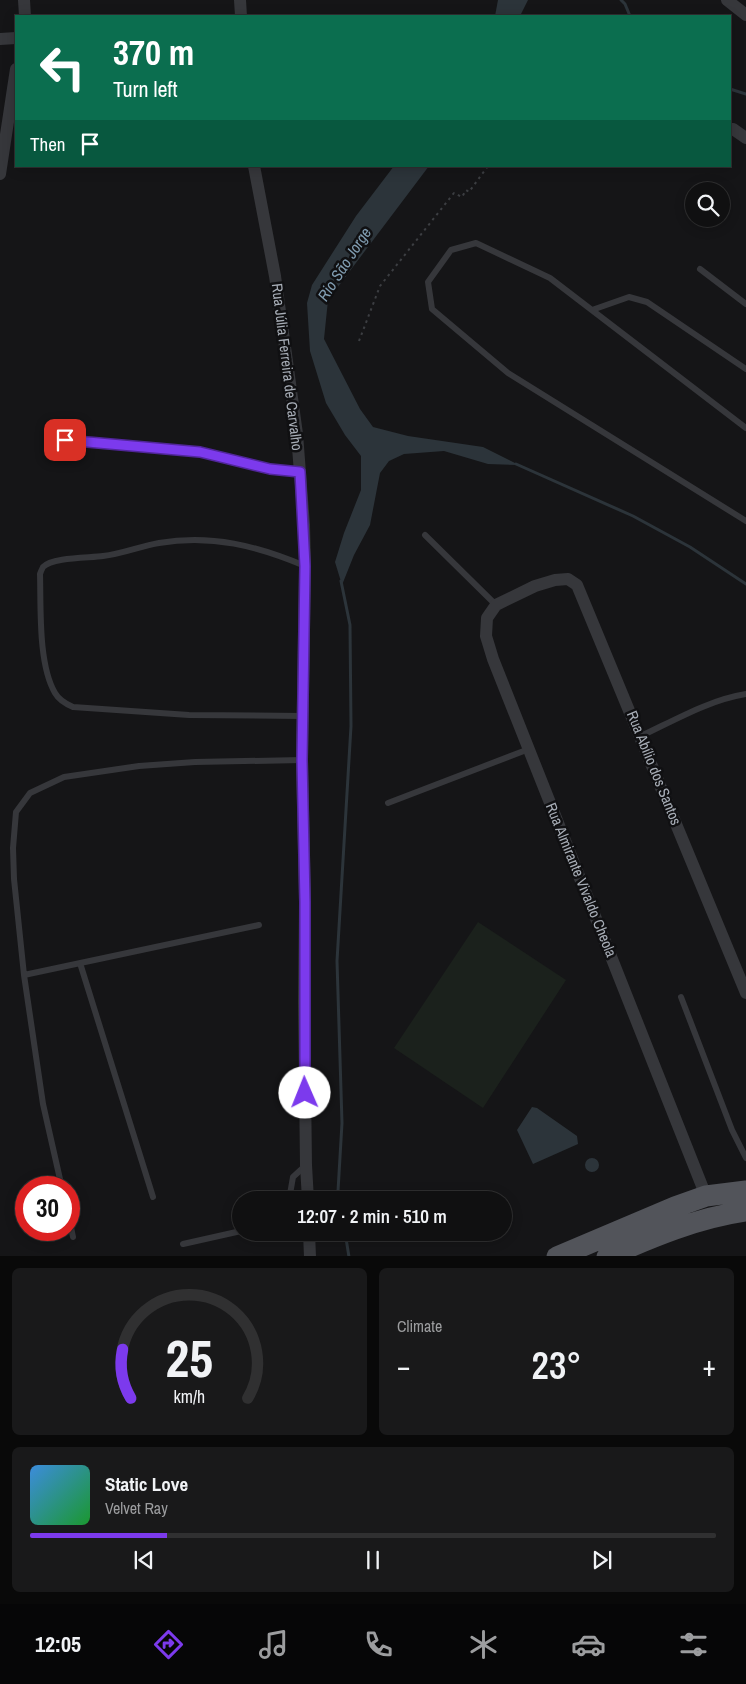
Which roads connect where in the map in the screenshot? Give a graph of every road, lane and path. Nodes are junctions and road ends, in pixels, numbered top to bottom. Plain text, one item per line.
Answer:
1 (24, 0) edge
2 (240, 0) edge
3 (728, 0) edge
4 (25, 15) edge
5 (240, 15) edge
6 (746, 15) edge
7 (15, 38) edge
8 (0, 39) edge
9 (15, 76) edge
10 (733, 129) dead end
11 (746, 138) edge
12 (254, 167) edge
13 (487, 167) edge
14 (0, 174) edge
15 (700, 269) dead end
16 (746, 304) edge
17 (592, 310) junction
18 (359, 341) dead end
19 (746, 369) edge
20 (746, 428) edge
21 (65, 440) dead end
22 (300, 472) junction
23 (746, 521) edge
24 (425, 535) dead end
25 (305, 566) junction
26 (496, 605) junction
27 (746, 694) edge
28 (303, 716) junction
29 (641, 736) junction
30 (529, 749) junction
31 (302, 760) junction
32 (388, 803) dead end
33 (259, 926) dead end
34 (80, 963) junction
35 (24, 975) junction
36 (746, 993) edge
37 (681, 997) dead end
38 (746, 1158) edge
39 (306, 1165) junction
40 (59, 1176) edge
41 (291, 1191) edge
42 (307, 1191) edge
43 (746, 1191) edge
44 (706, 1196) junction
45 (153, 1197) dead end
46 (746, 1211) edge
47 (232, 1233) edge
48 (309, 1241) edge
49 (183, 1244) dead end
50 (310, 1256) edge
51 (557, 1256) edge
52 (607, 1256) edge

1 - 4 street
2 - 5 street
3 - 6 street
7 - 8 street
9 - 14 street
10 - 11 street
12 - 22 street, Rua Júlia Ferreira de Carvalho
13 - 18 path
15 - 16 lane
17 - 19 lane
17 - 20 lane
17 - 23 lane
21 - 22 lane
22 - 25 street, Rua Júlia Ferreira de Carvalho
24 - 26 lane
25 - 28 street, Rua Júlia Ferreira de Carvalho
25 - 28 lane
26 - 29 street, Rua Abílio dos Santos
26 - 30 street, Rua Almirante Vivaldo Cheola
27 - 29 lane
28 - 31 street, Rua Júlia Ferreira de Carvalho
29 - 36 street, Rua Abílio dos Santos
30 - 32 lane
30 - 44 street, Rua Almirante Vivaldo Cheola
31 - 35 lane
31 - 39 street, Rua Júlia Ferreira de Carvalho
33 - 34 lane
34 - 35 lane
34 - 45 lane
35 - 40 lane
37 - 38 lane
39 - 41 lane
39 - 42 street, Rua Júlia Ferreira de Carvalho
43 - 44 main road
44 - 51 main road
46 - 52 main road
47 - 49 lane
48 - 50 street

